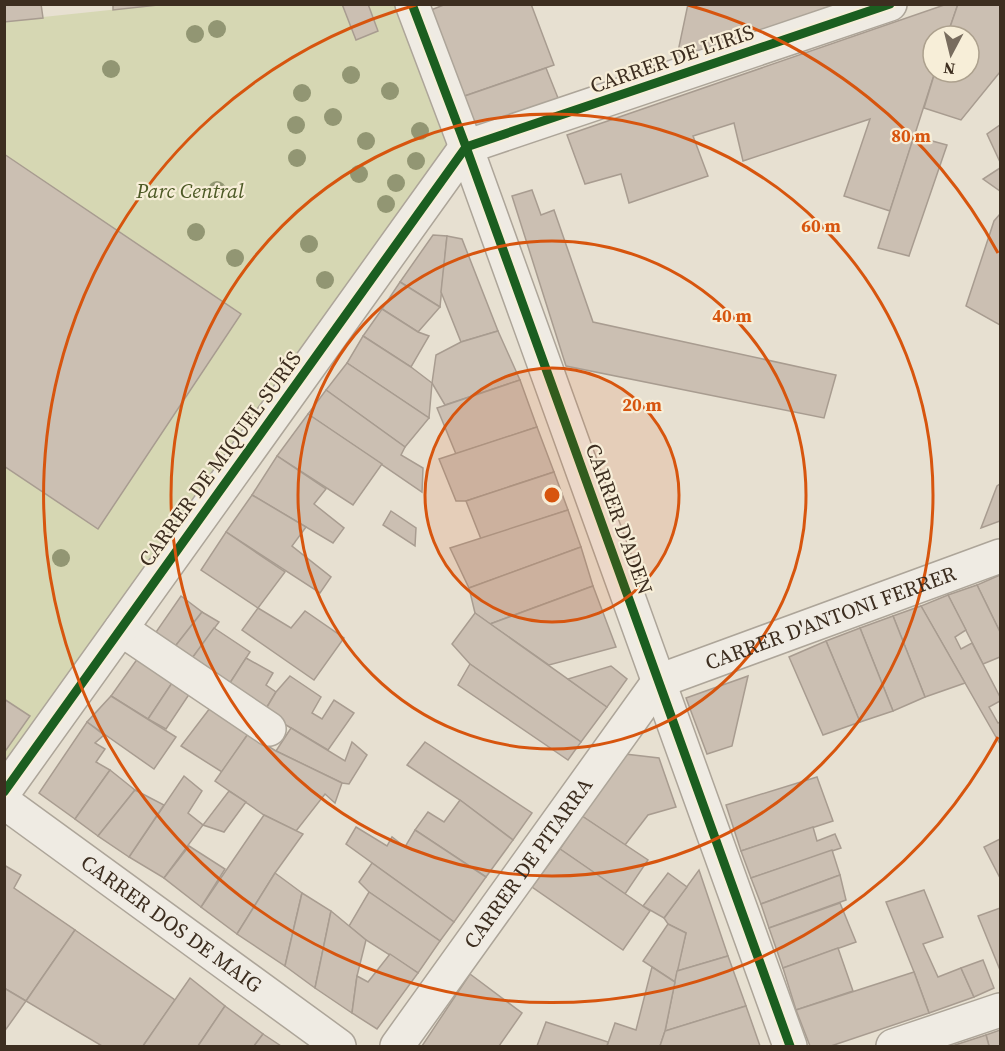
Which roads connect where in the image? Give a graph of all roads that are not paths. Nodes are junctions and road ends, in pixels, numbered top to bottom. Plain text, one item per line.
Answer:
1 (412, 4) edge
2 (890, 4) edge
3 (466, 147) junction
4 (1000, 556) edge
5 (120, 629) junction
6 (659, 681) junction
7 (269, 729) dead end
8 (4, 792) edge
9 (4, 802) edge
10 (1000, 1010) edge
11 (339, 1047) edge
12 (397, 1047) edge
13 (790, 1047) edge
14 (893, 1047) edge

1 - 3 street, CARRER D'ADEN
2 - 3 street, CARRER DE L'IRIS
3 - 5 street, CARRER DE MIQUEL SURÍS
3 - 6 street, CARRER D'ADEN
4 - 6 street, CARRER D'ANTONI FERRER
5 - 7 street
5 - 8 street, CARRER DE MIQUEL SURÍS
6 - 12 street, CARRER DE PITARRA
6 - 13 street, CARRER D'ADEN
9 - 11 street, CARRER DOS DE MAIG
10 - 14 street

